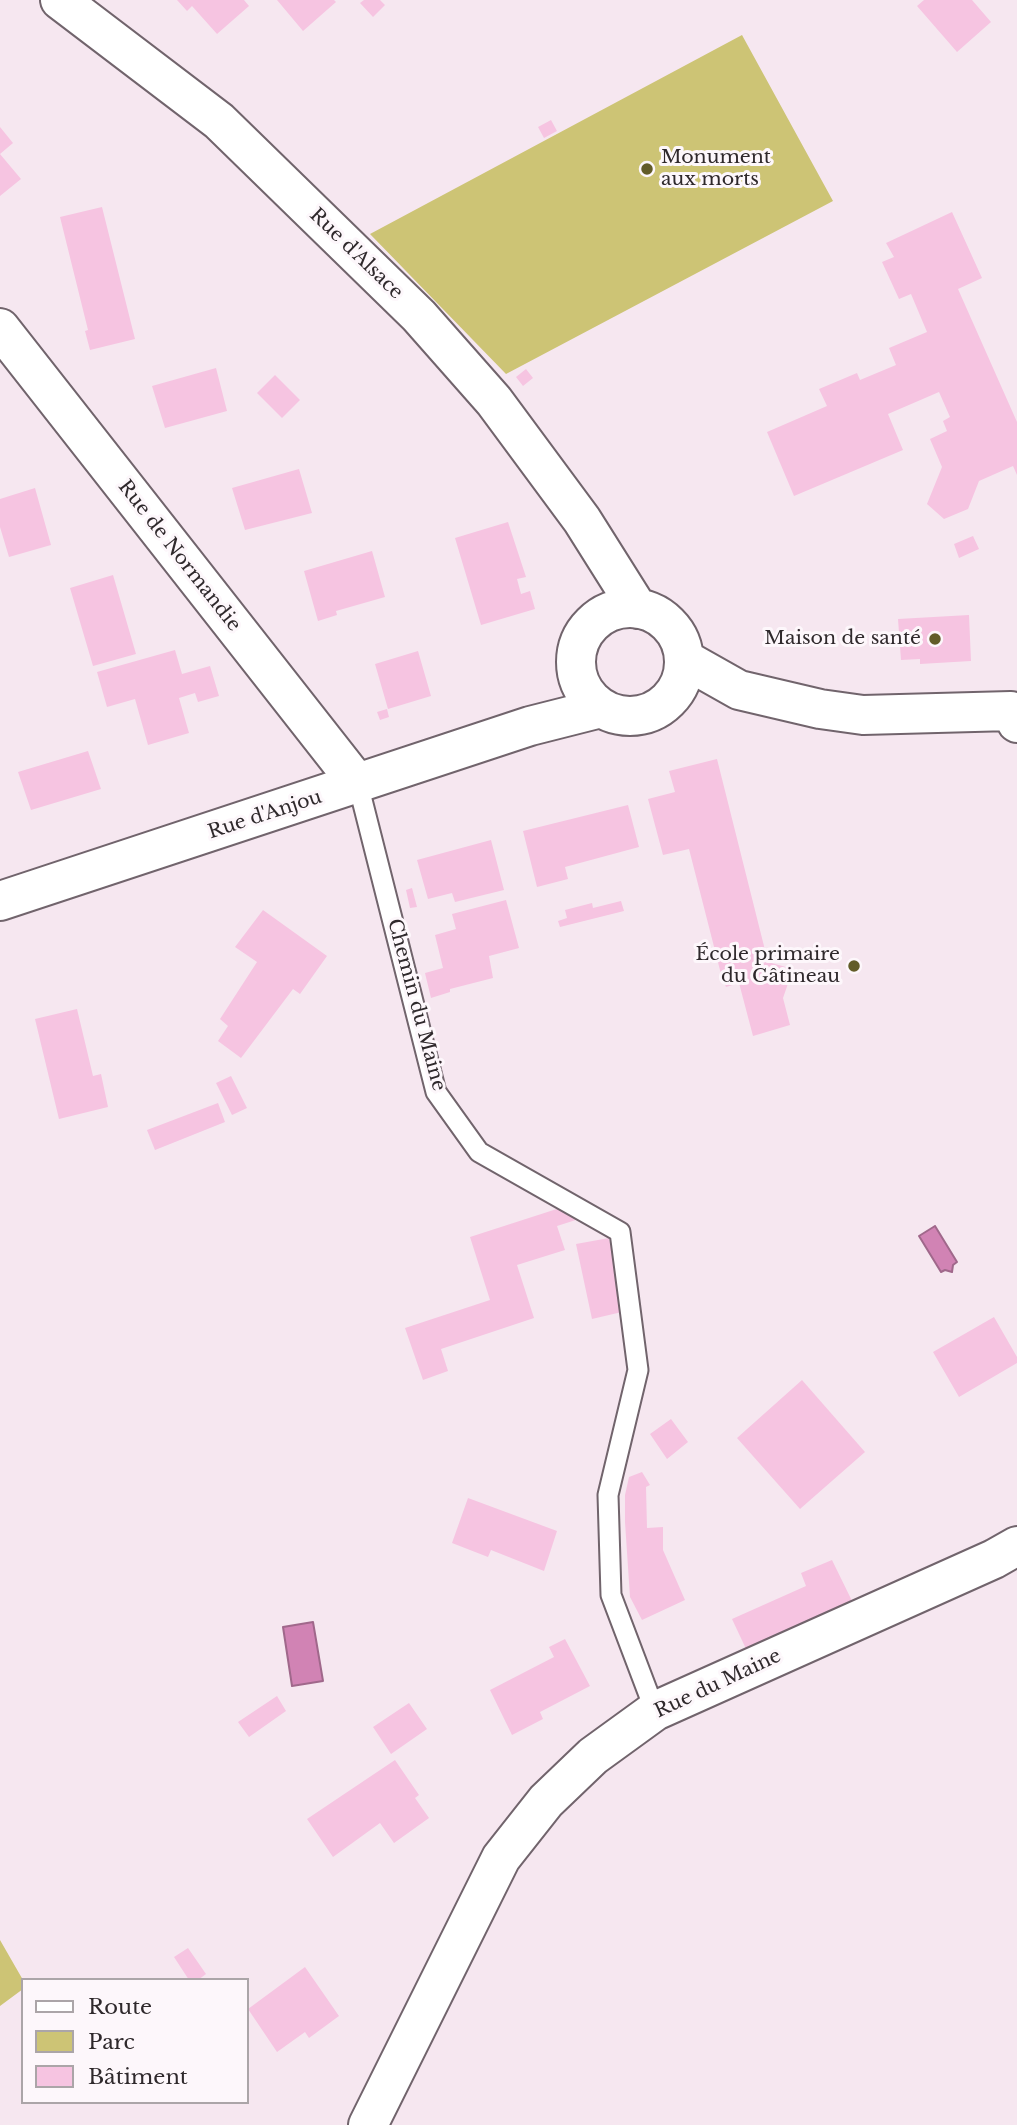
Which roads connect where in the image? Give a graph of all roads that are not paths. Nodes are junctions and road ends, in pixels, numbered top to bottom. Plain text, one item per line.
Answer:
1 (60, 0) edge
2 (0, 328) edge
3 (603, 556) junction
4 (638, 609) junction
5 (591, 625) junction
6 (684, 659) junction
7 (576, 672) junction
8 (739, 690) junction
9 (670, 698) junction
10 (601, 708) junction
11 (1015, 714) edge
12 (530, 726) junction
13 (358, 784) junction
14 (0, 901) edge
15 (1017, 1546) edge
16 (655, 1712) junction
17 (369, 2125) edge

1 - 3 street, Rue d'Alsace
2 - 13 street, Rue de Normandie
3 - 4 street, Rue d'Alsace
3 - 5 street
4 - 5 street
4 - 6 street
5 - 7 street
6 - 8 street
6 - 9 street
7 - 10 street
7 - 12 street
8 - 9 street
8 - 11 street
9 - 10 street
10 - 12 street, Rue d'Anjou
12 - 13 street, Rue d'Anjou
13 - 14 street, Rue d'Anjou
13 - 16 lane, Chemin du Maine
15 - 16 street, Rue du Maine
16 - 17 street, Rue du Maine

